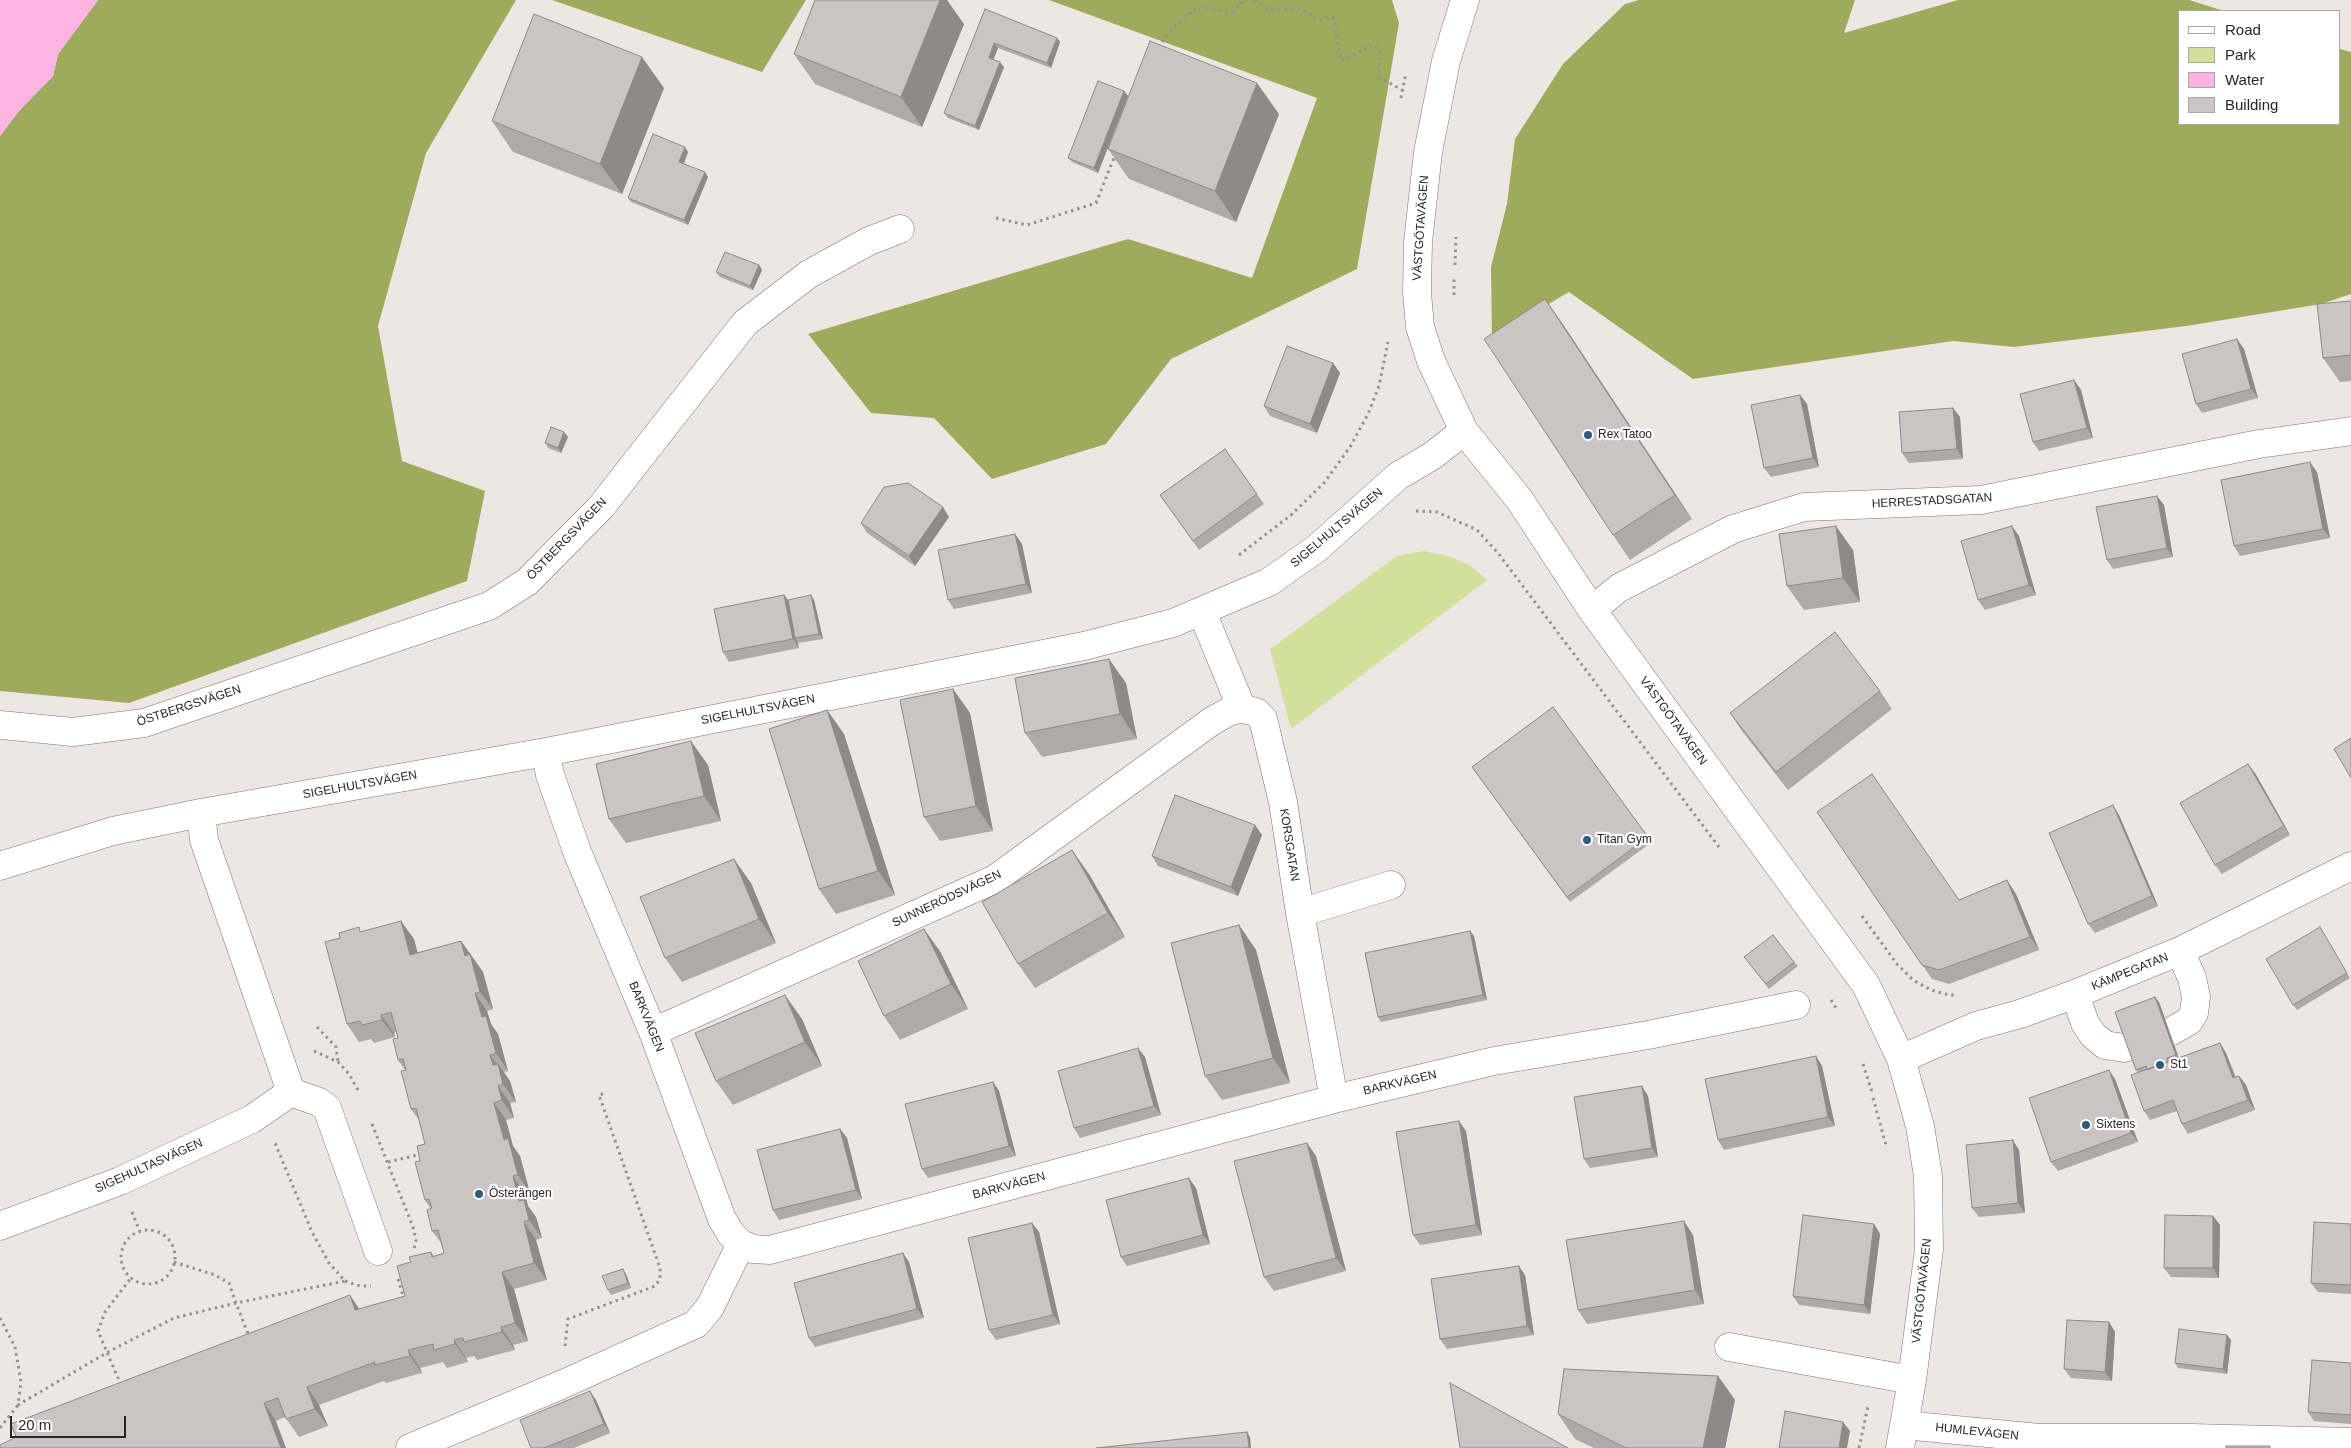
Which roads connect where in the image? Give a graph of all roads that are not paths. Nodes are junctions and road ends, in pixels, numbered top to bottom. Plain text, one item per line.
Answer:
1 (1464, 0) edge
2 (900, 229) dead end
3 (2351, 431) edge
4 (1464, 432) junction
5 (1592, 610) junction
6 (1202, 612) junction
7 (1242, 709) junction
8 (0, 725) edge
9 (546, 752) junction
10 (201, 813) junction
11 (0, 866) edge
12 (2351, 866) edge
13 (1391, 885) dead end
14 (1300, 913) junction
15 (2180, 951) junction
16 (2075, 994) junction
17 (1796, 1005) dead end
18 (653, 1032) junction
19 (2170, 1032) edge
20 (2129, 1046) edge
21 (1901, 1059) junction
22 (291, 1092) junction
23 (1334, 1099) junction
24 (0, 1226) edge
25 (741, 1244) junction
26 (378, 1251) dead end
27 (1729, 1348) dead end
28 (1912, 1380) junction
29 (1902, 1437) edge
30 (2012, 1442) edge
31 (2351, 1442) edge
32 (2078, 1443) edge
33 (410, 1448) edge

1 - 4 street, VÄSTGÖTAVÄGEN
2 - 8 street, ÖSTBERGSVÄGEN
3 - 5 street, HERRESTADSGATAN
4 - 5 street, VÄSTGÖTAVÄGEN
4 - 6 street, SIGELHULTSVÄGEN
5 - 21 street, VÄSTGÖTAVÄGEN
6 - 7 street
6 - 9 street, SIGELHULTSVÄGEN
7 - 14 street, KORSGATAN
7 - 18 street, SUNNERÖDSVÄGEN
9 - 10 street, SIGELHULTSVÄGEN
9 - 18 street, BARKVÄGEN
10 - 11 street, SIGELHULTSVÄGEN
10 - 22 street
12 - 15 street, KÄMPEGATAN
13 - 14 street
14 - 23 street, KORSGATAN
15 - 16 street, KÄMPEGATAN
15 - 19 street
16 - 20 street
16 - 21 street, KÄMPEGATAN
17 - 23 street, BARKVÄGEN
18 - 25 street, BARKVÄGEN
21 - 28 street, VÄSTGÖTAVÄGEN
22 - 24 street, SIGEHULTASVÄGEN
22 - 26 street
23 - 25 street, BARKVÄGEN
25 - 33 street
27 - 28 street
28 - 29 street, VÄSTGÖTAVÄGEN
29 - 30 street, HUMLEVÄGEN
30 - 32 street, HUMLEVÄGEN
31 - 32 street, HUMLEVÄGEN

